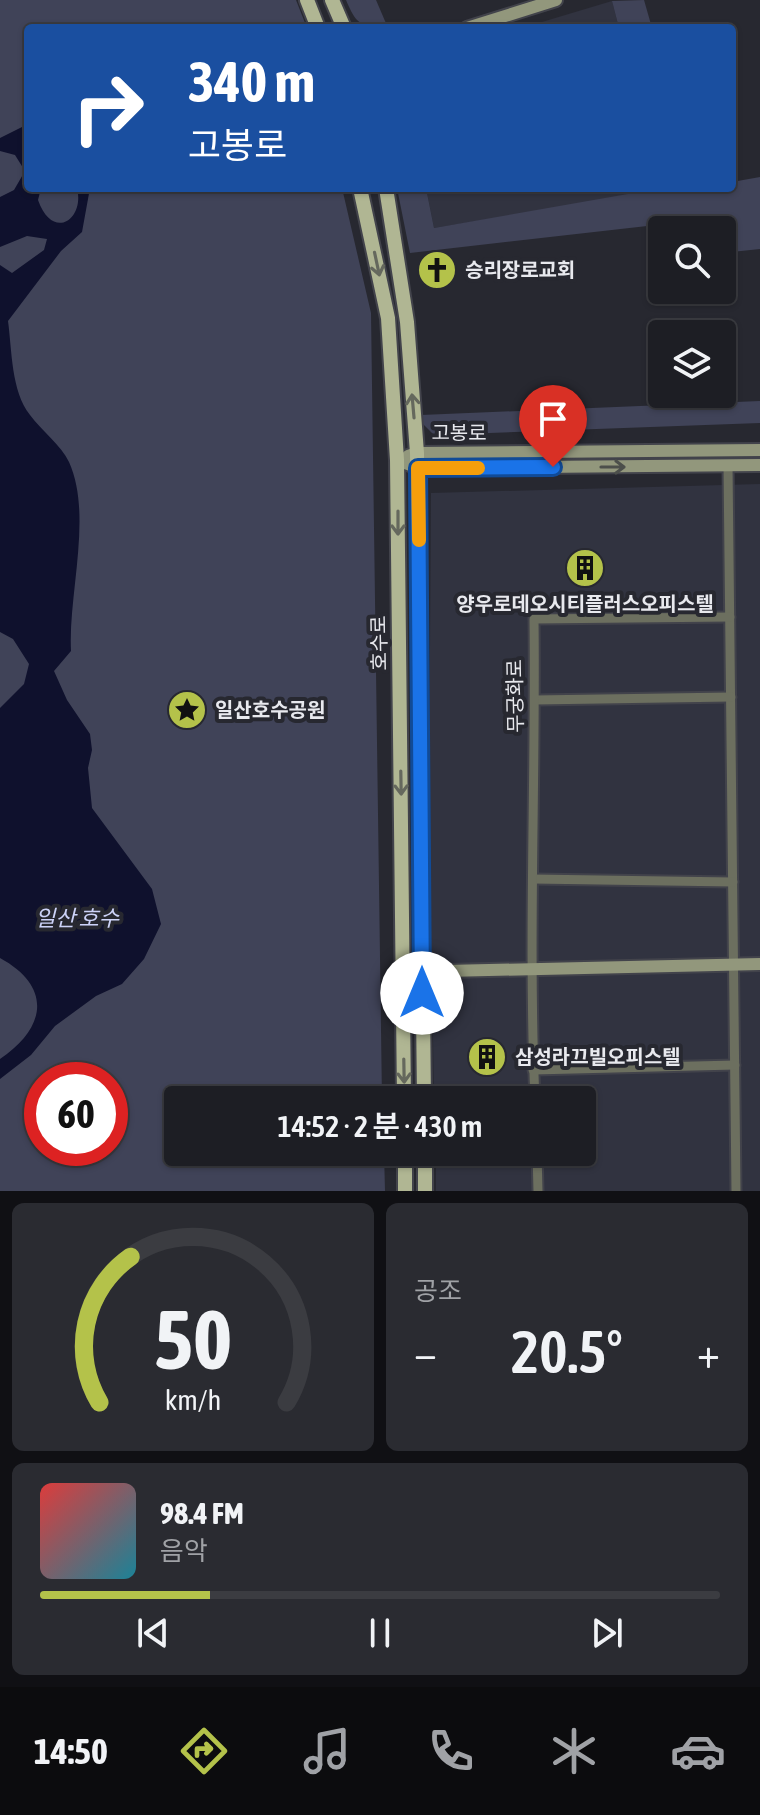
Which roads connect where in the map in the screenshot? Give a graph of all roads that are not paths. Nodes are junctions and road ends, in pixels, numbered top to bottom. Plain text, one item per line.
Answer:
1 (307, 0) edge
2 (332, 0) edge
3 (556, 0) edge
4 (316, 24) edge
5 (342, 24) edge
6 (480, 24) edge
7 (361, 192) edge
8 (387, 192) edge
9 (760, 450) edge
10 (397, 460) junction
11 (418, 461) junction
12 (760, 465) edge
13 (728, 466) junction
14 (730, 617) junction
15 (731, 697) junction
16 (535, 700) junction
17 (533, 879) junction
18 (733, 882) junction
19 (760, 964) edge
20 (733, 965) junction
21 (532, 969) junction
22 (403, 972) junction
23 (422, 972) junction
24 (735, 1065) junction
25 (533, 1070) junction
26 (404, 1086) edge
27 (424, 1086) edge
28 (534, 1086) edge
29 (405, 1166) edge
30 (425, 1166) edge
31 (537, 1166) edge
32 (405, 1191) edge
33 (425, 1191) edge
34 (538, 1191) edge
35 (736, 1191) edge

1 - 4 main road
2 - 5 main road
3 - 6 main road
7 -> 10 main road, 호수로
11 -> 8 main road, 호수로
9 - 11 main road, 고봉로
10 - 11 main road, 고봉로
10 -> 22 main road, 호수로
11 -> 13 main road, 고봉로
11 - 23 main road, 호수로
12 - 13 main road, 고봉로
13 - 14 street
14 - 15 street
14 - 16 street, 무궁화로
15 - 16 street
15 - 18 street
16 - 17 street, 무궁화로
17 - 18 street
17 - 21 street, 무궁화로
18 - 20 street
19 - 20 main road
20 - 21 main road
20 - 24 street
21 - 23 main road
21 - 25 street, 무궁화로
22 - 23 main road
22 -> 26 main road, 호수로
23 - 27 main road, 호수로
24 - 25 street
24 - 35 street
25 - 28 street, 무궁화로
29 - 32 main road
30 - 33 main road
31 - 34 street

